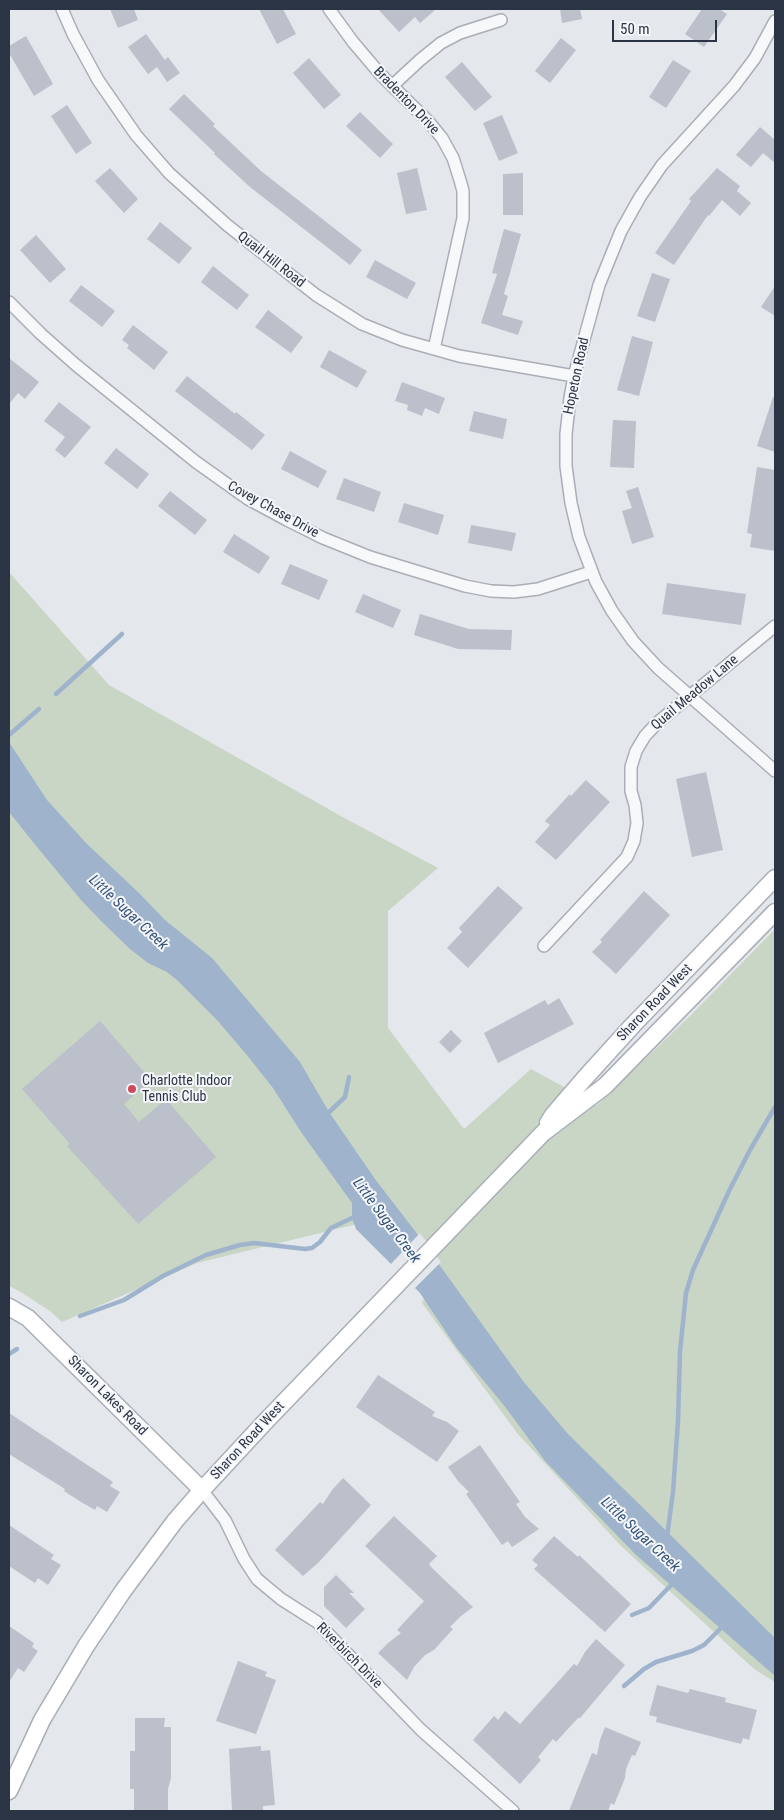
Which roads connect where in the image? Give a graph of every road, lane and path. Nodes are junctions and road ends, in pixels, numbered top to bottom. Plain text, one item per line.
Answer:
1 (62, 9) edge
2 (328, 9) edge
3 (501, 20) dead end
4 (775, 21) edge
5 (392, 86) junction
6 (9, 302) edge
7 (434, 349) junction
8 (574, 376) junction
9 (591, 572) junction
10 (775, 626) edge
11 (689, 697) junction
12 (775, 772) edge
13 (775, 878) edge
14 (775, 912) edge
15 (544, 946) dead end
16 (543, 1134) junction
17 (9, 1307) edge
18 (202, 1490) junction
19 (9, 1791) edge
20 (513, 1811) edge

1 - 7 street, Quail Hill Road
2 - 5 street, Bradenton Drive
3 - 5 street
4 - 8 street, Hopeton Road
5 - 7 street, Bradenton Drive
6 - 9 street, Covey Chase Drive
7 - 8 street, Quail Hill Road
8 - 9 street, Hopeton Road
9 - 11 street, Hopeton Road
10 - 11 street, Quail Meadow Lane
11 - 12 street, Hopeton Road
11 - 15 street, Quail Meadow Lane
13 - 16 main road, Sharon Road West
14 - 16 main road, Sharon Road West
16 - 18 main road, Sharon Road West
17 - 18 main road, Sharon Lakes Road
18 - 19 main road, Sharon Road West
18 - 20 street, Riverbirch Drive

